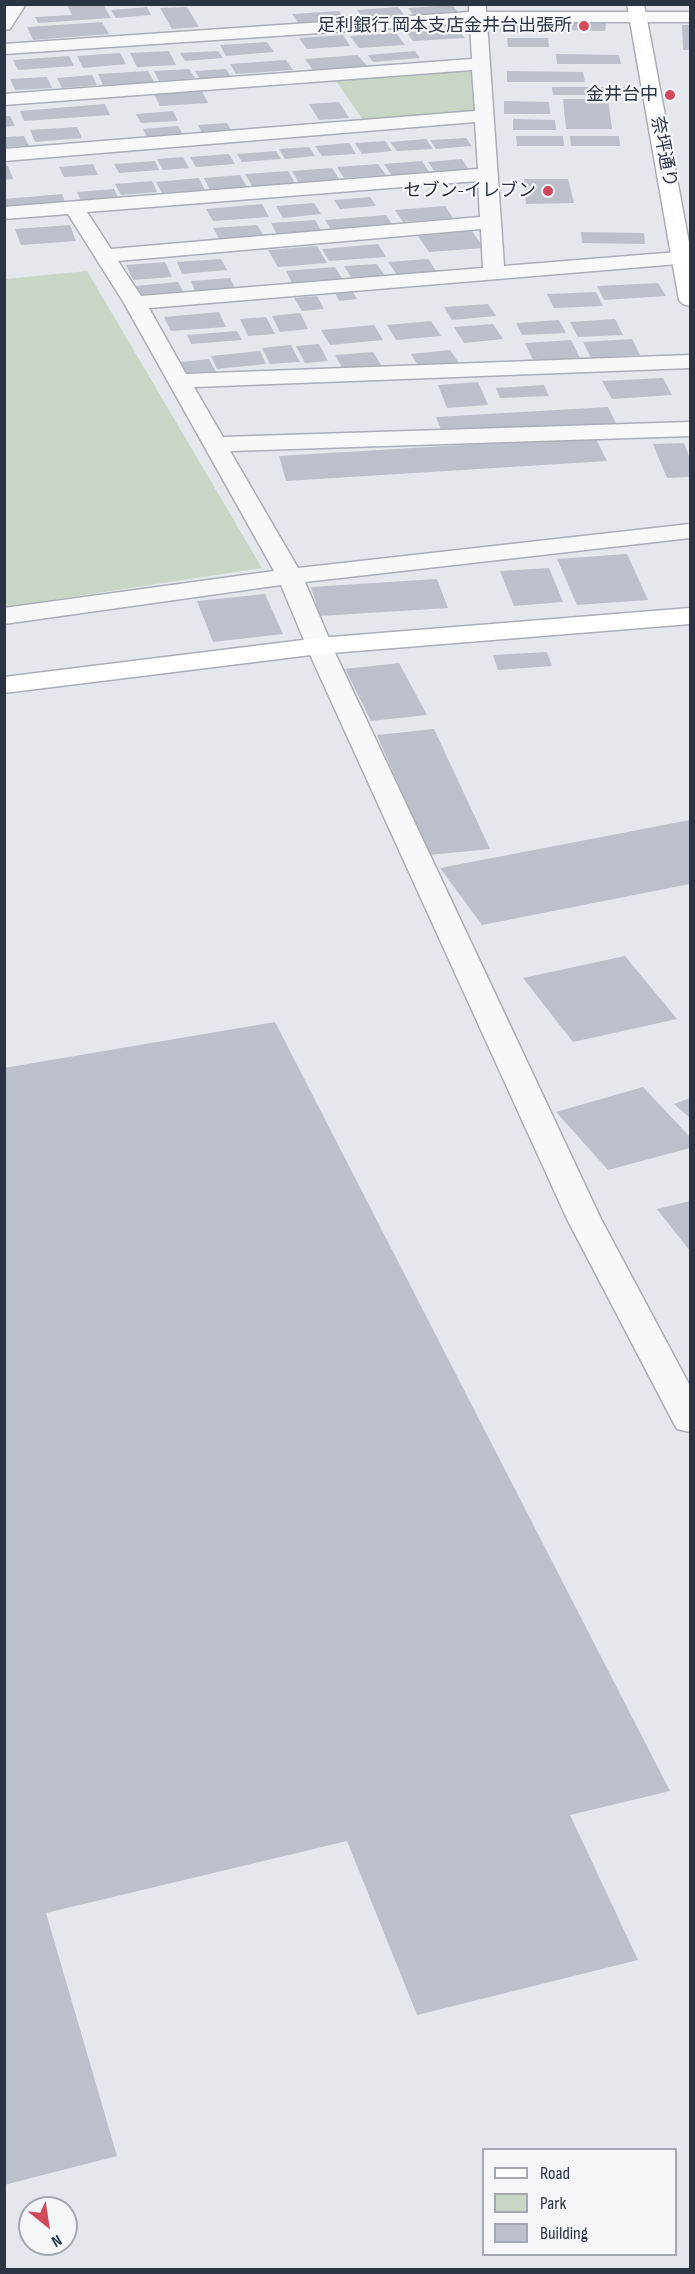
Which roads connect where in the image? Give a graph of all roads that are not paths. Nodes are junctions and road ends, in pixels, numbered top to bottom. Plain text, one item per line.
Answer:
1 (18, 4) edge
2 (636, 10) edge
3 (478, 11) edge
4 (690, 17) edge
5 (4, 25) edge
6 (4, 50) edge
7 (482, 64) junction
8 (4, 100) edge
9 (485, 116) junction
10 (4, 155) edge
11 (488, 174) junction
12 (74, 208) junction
13 (4, 213) edge
14 (491, 222) junction
15 (105, 256) junction
16 (686, 257) edge
17 (494, 272) junction
18 (690, 300) edge
19 (135, 303) junction
20 (690, 361) edge
21 (180, 381) junction
22 (690, 429) edge
23 (216, 444) junction
24 (690, 531) edge
25 (290, 576) junction
26 (4, 616) edge
27 (690, 616) edge
28 (319, 646) junction
29 (4, 685) edge
30 (690, 1420) edge

1 - 5 street
2 - 3 street
2 - 4 street
2 - 16 street, 奈坪通り
3 - 6 street
3 - 7 street
7 - 8 street
7 - 9 street
9 - 10 street
9 - 11 street
11 - 12 street
11 - 14 street
12 - 13 street
12 - 15 street
14 - 15 street
14 - 17 street
15 - 19 street
16 - 17 street
16 - 18 street, 奈坪通り
17 - 19 street
19 - 21 street
20 - 21 street
21 - 23 street
22 - 23 street
23 - 25 street
24 - 25 street
25 - 26 street
25 - 28 street
27 - 28 street
28 - 29 street
28 - 30 street

